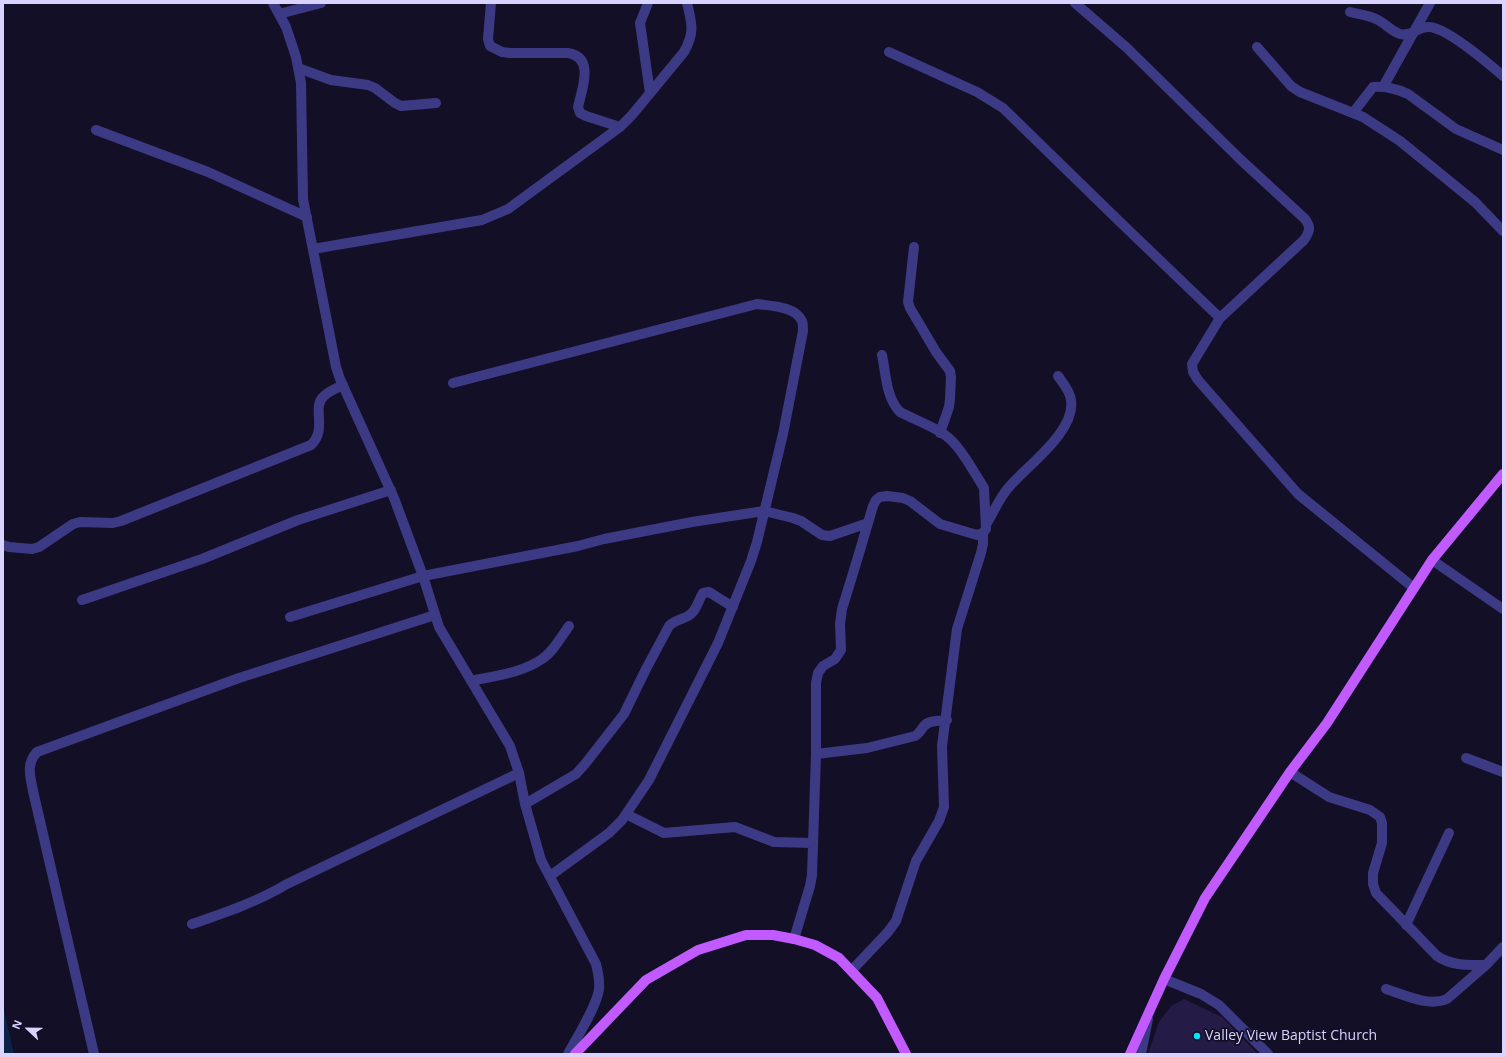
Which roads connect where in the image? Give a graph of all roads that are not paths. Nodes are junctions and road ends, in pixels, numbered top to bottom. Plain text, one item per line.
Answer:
1 (273, 3) edge
2 (321, 3) edge
3 (491, 3) edge
4 (648, 3) edge
5 (687, 3) edge
6 (1075, 3) edge
7 (1430, 3) edge
8 (1350, 12) dead end
9 (279, 14) junction
10 (1414, 32) junction
11 (1257, 47) dead end
12 (889, 52) dead end
13 (298, 68) junction
14 (1503, 76) edge
15 (1383, 87) junction
16 (650, 93) junction
17 (436, 103) dead end
18 (1353, 113) junction
19 (620, 127) junction
20 (96, 130) dead end
21 (1503, 150) edge
22 (307, 217) junction
23 (1503, 231) edge
24 (914, 247) dead end
25 (313, 250) junction
26 (1220, 318) junction
27 (882, 355) dead end
28 (1058, 376) dead end
29 (453, 384) dead end
30 (343, 385) junction
31 (940, 433) junction
32 (1503, 474) edge
33 (391, 490) junction
34 (764, 511) junction
35 (987, 523) junction
36 (868, 524) junction
37 (982, 533) junction
38 (3, 545) edge
39 (1432, 560) junction
40 (423, 576) junction
41 (1414, 588) junction
42 (82, 600) dead end
43 (733, 607) junction
44 (1503, 609) edge
45 (435, 615) junction
46 (290, 617) dead end
47 (569, 626) dead end
48 (471, 681) junction
49 (947, 720) junction
50 (816, 754) junction
51 (1466, 758) dead end
52 (1290, 772) junction
53 (1503, 772) edge
54 (519, 773) junction
55 (525, 804) junction
56 (626, 814) junction
57 (1449, 832) dead end
58 (813, 843) junction
59 (550, 876) junction
60 (192, 924) dead end
61 (1406, 925) junction
62 (794, 939) junction
63 (1503, 947) edge
64 (1486, 965) junction
65 (852, 970) junction
66 (1164, 979) junction
67 (1386, 989) dead end
68 (1148, 1015) junction
69 (94, 1054) edge
70 (568, 1054) edge
71 (575, 1054) edge
72 (906, 1054) edge
73 (1130, 1054) edge
74 (1141, 1054) edge
75 (1268, 1054) edge

1 - 9 street
2 - 9 street
3 - 19 street
4 - 16 street
5 - 16 street
6 - 26 street
7 - 10 street
8 - 10 street
9 - 13 street
10 - 14 street
10 - 15 street
11 - 18 street
12 - 26 street
13 - 17 street
13 - 22 street
15 - 18 street
15 - 21 street
16 - 19 street
18 - 23 street
19 - 25 street
20 - 22 street
22 - 25 street
24 - 31 street
25 - 30 street
26 - 41 street
27 - 31 street
28 - 35 street
29 - 34 street
30 - 33 street
30 - 38 street
31 - 35 street
32 - 39 main road
33 - 40 street
33 - 42 street
34 - 36 street
34 - 40 street
34 - 43 street
35 - 37 street
36 - 37 street
36 - 50 street
37 - 49 street
39 - 41 main road
39 - 44 street
40 - 45 street
40 - 46 street
41 - 52 main road
43 - 55 street
43 - 56 street
45 - 48 street
45 - 69 street
47 - 48 street
48 - 54 street
49 - 50 street
49 - 65 street
50 - 58 street
51 - 53 street
52 - 61 street
52 - 66 main road
54 - 55 street
54 - 60 street
55 - 59 street
56 - 58 street
56 - 59 street
57 - 61 street
58 - 62 street
59 - 70 street
61 - 64 street
62 - 65 main road
62 - 71 main road
63 - 64 street
64 - 67 street
65 - 72 main road
66 - 68 main road
66 - 75 street
68 - 73 main road
68 - 74 street

